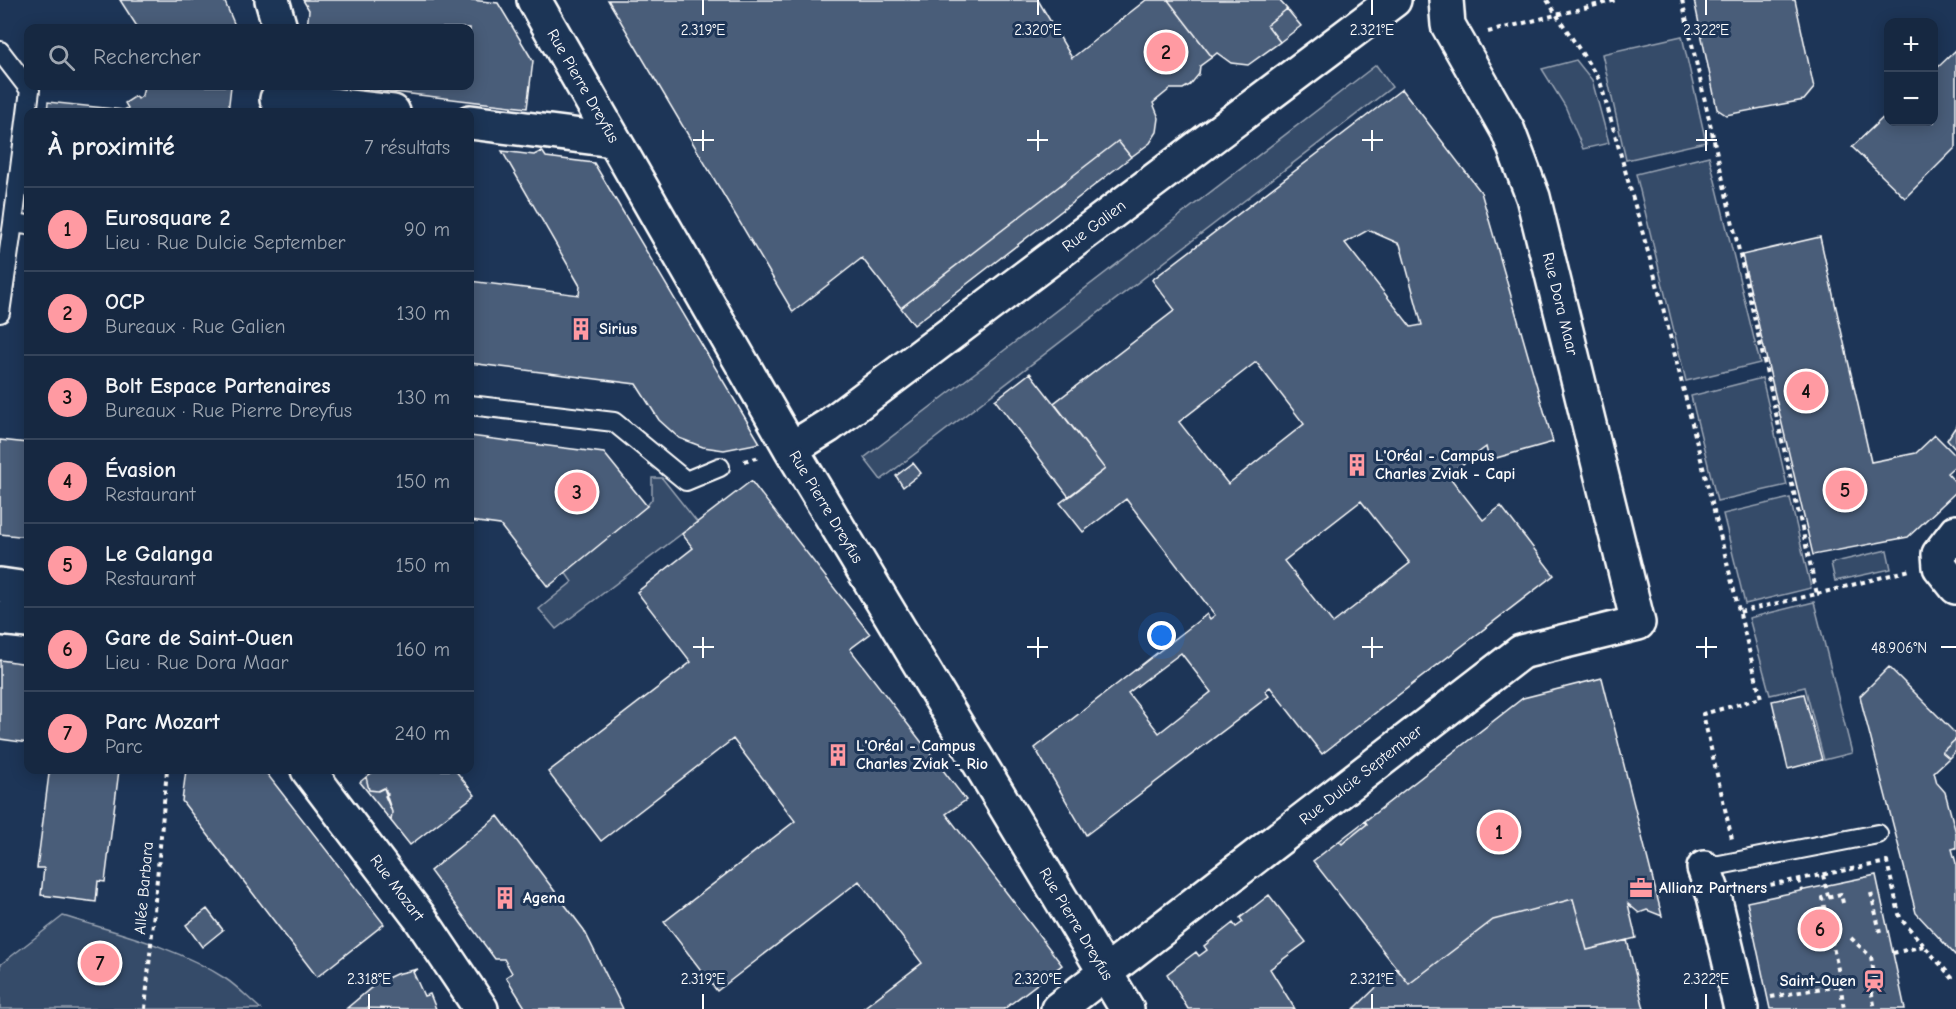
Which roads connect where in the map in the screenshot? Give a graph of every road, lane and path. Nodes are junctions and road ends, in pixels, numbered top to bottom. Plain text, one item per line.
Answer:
1 (272, 0) edge
2 (534, 0) edge
3 (1394, 0) edge
4 (1446, 0) edge
5 (1547, 0) edge
6 (1616, 0) edge
7 (1682, 0) edge
8 (1556, 13) junction
9 (279, 24) edge
10 (0, 51) edge
11 (1462, 53) junction
12 (24, 82) edge
13 (30, 90) edge
14 (277, 99) edge
15 (29, 108) edge
16 (357, 108) edge
17 (474, 123) edge
18 (613, 140) junction
19 (24, 179) edge
20 (21, 224) edge
21 (0, 313) edge
22 (474, 405) edge
23 (791, 449) junction
24 (720, 467) joint
25 (1949, 562) edge
26 (0, 585) edge
27 (24, 588) edge
28 (1817, 594) junction
29 (1739, 612) junction
30 (0, 618) edge
31 (24, 621) edge
32 (1638, 623) joint
33 (167, 774) edge
34 (311, 774) edge
35 (1878, 834) dead end
36 (1737, 863) junction
37 (1704, 868) joint
38 (1823, 875) junction
39 (1799, 880) junction
40 (1744, 890) junction
41 (1802, 891) dead end
42 (1734, 892) dead end
43 (1871, 893) dead end
44 (1828, 896) junction
45 (1843, 903) dead end
46 (1880, 932) dead end
47 (1851, 939) dead end
48 (1924, 946) junction
49 (1893, 953) dead end
50 (1105, 971) junction
51 (1874, 974) junction
52 (1956, 979) edge
53 (1840, 985) junction
54 (1884, 988) dead end
55 (1754, 1003) edge
56 (1126, 1008) edge
57 (145, 1009) edge
58 (481, 1009) edge
59 (1058, 1009) edge
60 (1844, 1009) edge
61 (1875, 1009) edge

1 - 9 street
2 - 18 street, Rue Pierre Dreyfus
3 - 23 street, Rue Galien
4 - 11 street, Rue Dora Maar
5 - 8 path
6 - 8 path
7 - 28 path
8 - 11 path
8 - 29 path
10 - 12 lane
11 - 32 street, Rue Dora Maar
13 - 15 lane
14 - 16 street
17 - 18 street
18 - 23 street, Rue Pierre Dreyfus
19 - 20 lane
20 - 21 lane
22 - 24 lane
23 - 24 path
23 - 50 street, Rue Pierre Dreyfus
25 - 28 path
26 - 27 street
28 - 29 path
29 - 36 path
30 - 31 street
32 - 50 street, Rue Dulcie September
33 - 57 path, Allée Barbara
34 - 58 street, Rue Mozart
35 - 36 lane
36 - 37 lane
36 - 40 path
37 - 55 street
38 - 39 path
38 - 44 path
38 - 48 path
39 - 40 path
39 - 41 path
40 - 42 path
43 - 46 path
44 - 45 path
44 - 53 path
47 - 51 path
48 - 49 path
48 - 52 path
50 - 56 street, Rue Pierre Dreyfus
50 - 59 street, Rue Dulcie September
51 - 54 path
51 - 61 path
53 - 55 path
53 - 60 path

